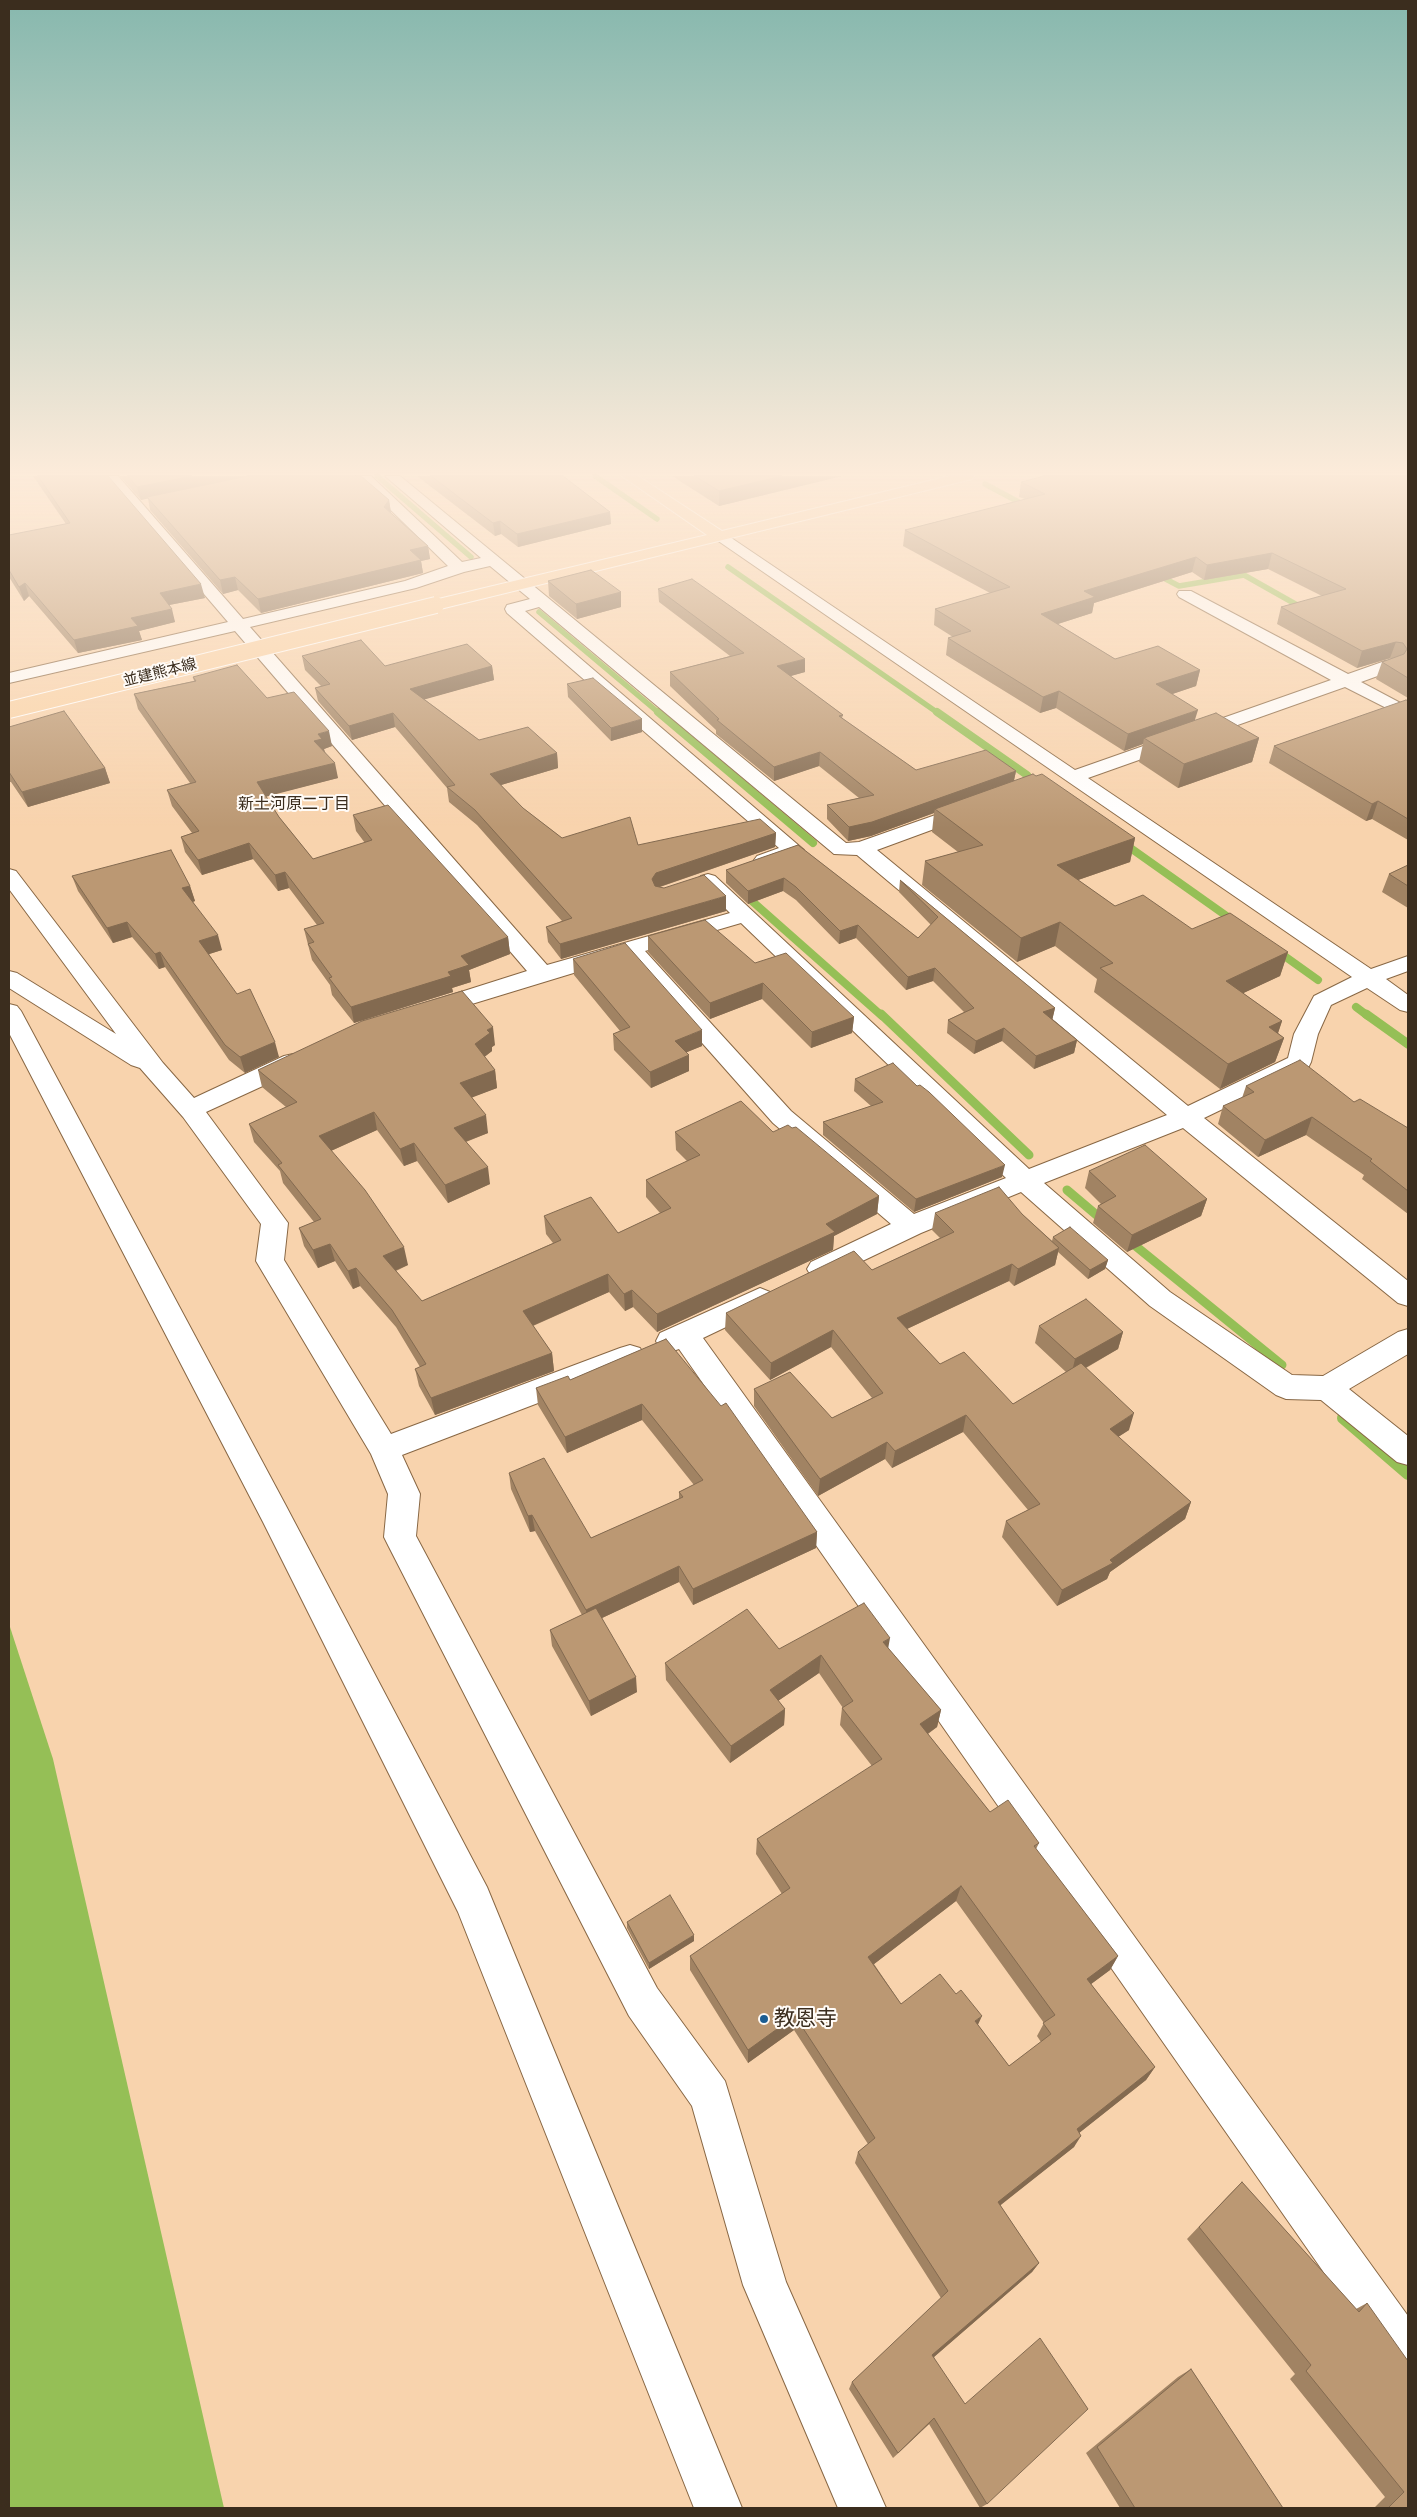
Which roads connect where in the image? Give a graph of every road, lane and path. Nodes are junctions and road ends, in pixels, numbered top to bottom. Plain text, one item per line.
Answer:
1 (212, 593) edge
2 (370, 593) edge
3 (463, 593) edge
4 (534, 593) edge
5 (803, 593) edge
6 (1185, 594) dead end
7 (432, 601) junction
8 (543, 601) junction
9 (239, 624) junction
10 (1391, 665) edge
11 (9, 678) edge
12 (1347, 681) junction
13 (9, 697) edge
14 (9, 710) edge
15 (1408, 714) edge
16 (1070, 775) junction
17 (1049, 780) edge
18 (984, 804) edge
19 (851, 849) junction
20 (808, 854) junction
21 (751, 865) edge
22 (9, 875) edge
23 (708, 880) edge
24 (745, 915) junction
25 (631, 949) junction
26 (1408, 963) edge
27 (542, 974) junction
28 (9, 978) edge
29 (1369, 978) junction
30 (1408, 1005) edge
31 (9, 1011) edge
32 (403, 1018) edge
33 (321, 1049) edge
34 (154, 1069) junction
35 (192, 1111) junction
36 (1186, 1117) junction
37 (1025, 1181) junction
38 (911, 1226) junction
39 (1408, 1296) edge
40 (686, 1335) junction
41 (1408, 1340) edge
42 (1327, 1388) junction
43 (384, 1449) junction
44 (1408, 1453) edge
45 (1408, 2354) edge
46 (718, 2508) edge
47 (862, 2508) edge

1 - 9 street
2 - 9 street
3 - 7 main road, 並建熊本線
4 - 8 street
5 - 16 street
6 - 12 street
7 - 13 main road, 並建熊本線
7 - 14 main road, 並建熊本線, bridge
8 - 19 street
8 - 20 street
9 - 11 street
9 - 27 street
10 - 12 street
12 - 15 street
12 - 16 street
16 - 17 street
16 - 29 street
18 - 19 street
19 - 20 street
19 - 36 street
20 - 21 street
22 - 34 street
23 - 24 street
24 - 25 street
24 - 37 street
25 - 27 street
25 - 38 street
26 - 29 street
27 - 32 street
28 - 34 street
29 - 30 street
29 - 36 street
31 - 46 street
33 - 35 street
34 - 35 street
35 - 43 street
36 - 37 street
36 - 39 street
37 - 38 street
37 - 42 street
38 - 40 street
40 - 43 street
40 - 45 street
41 - 42 street
42 - 44 street
43 - 47 street

